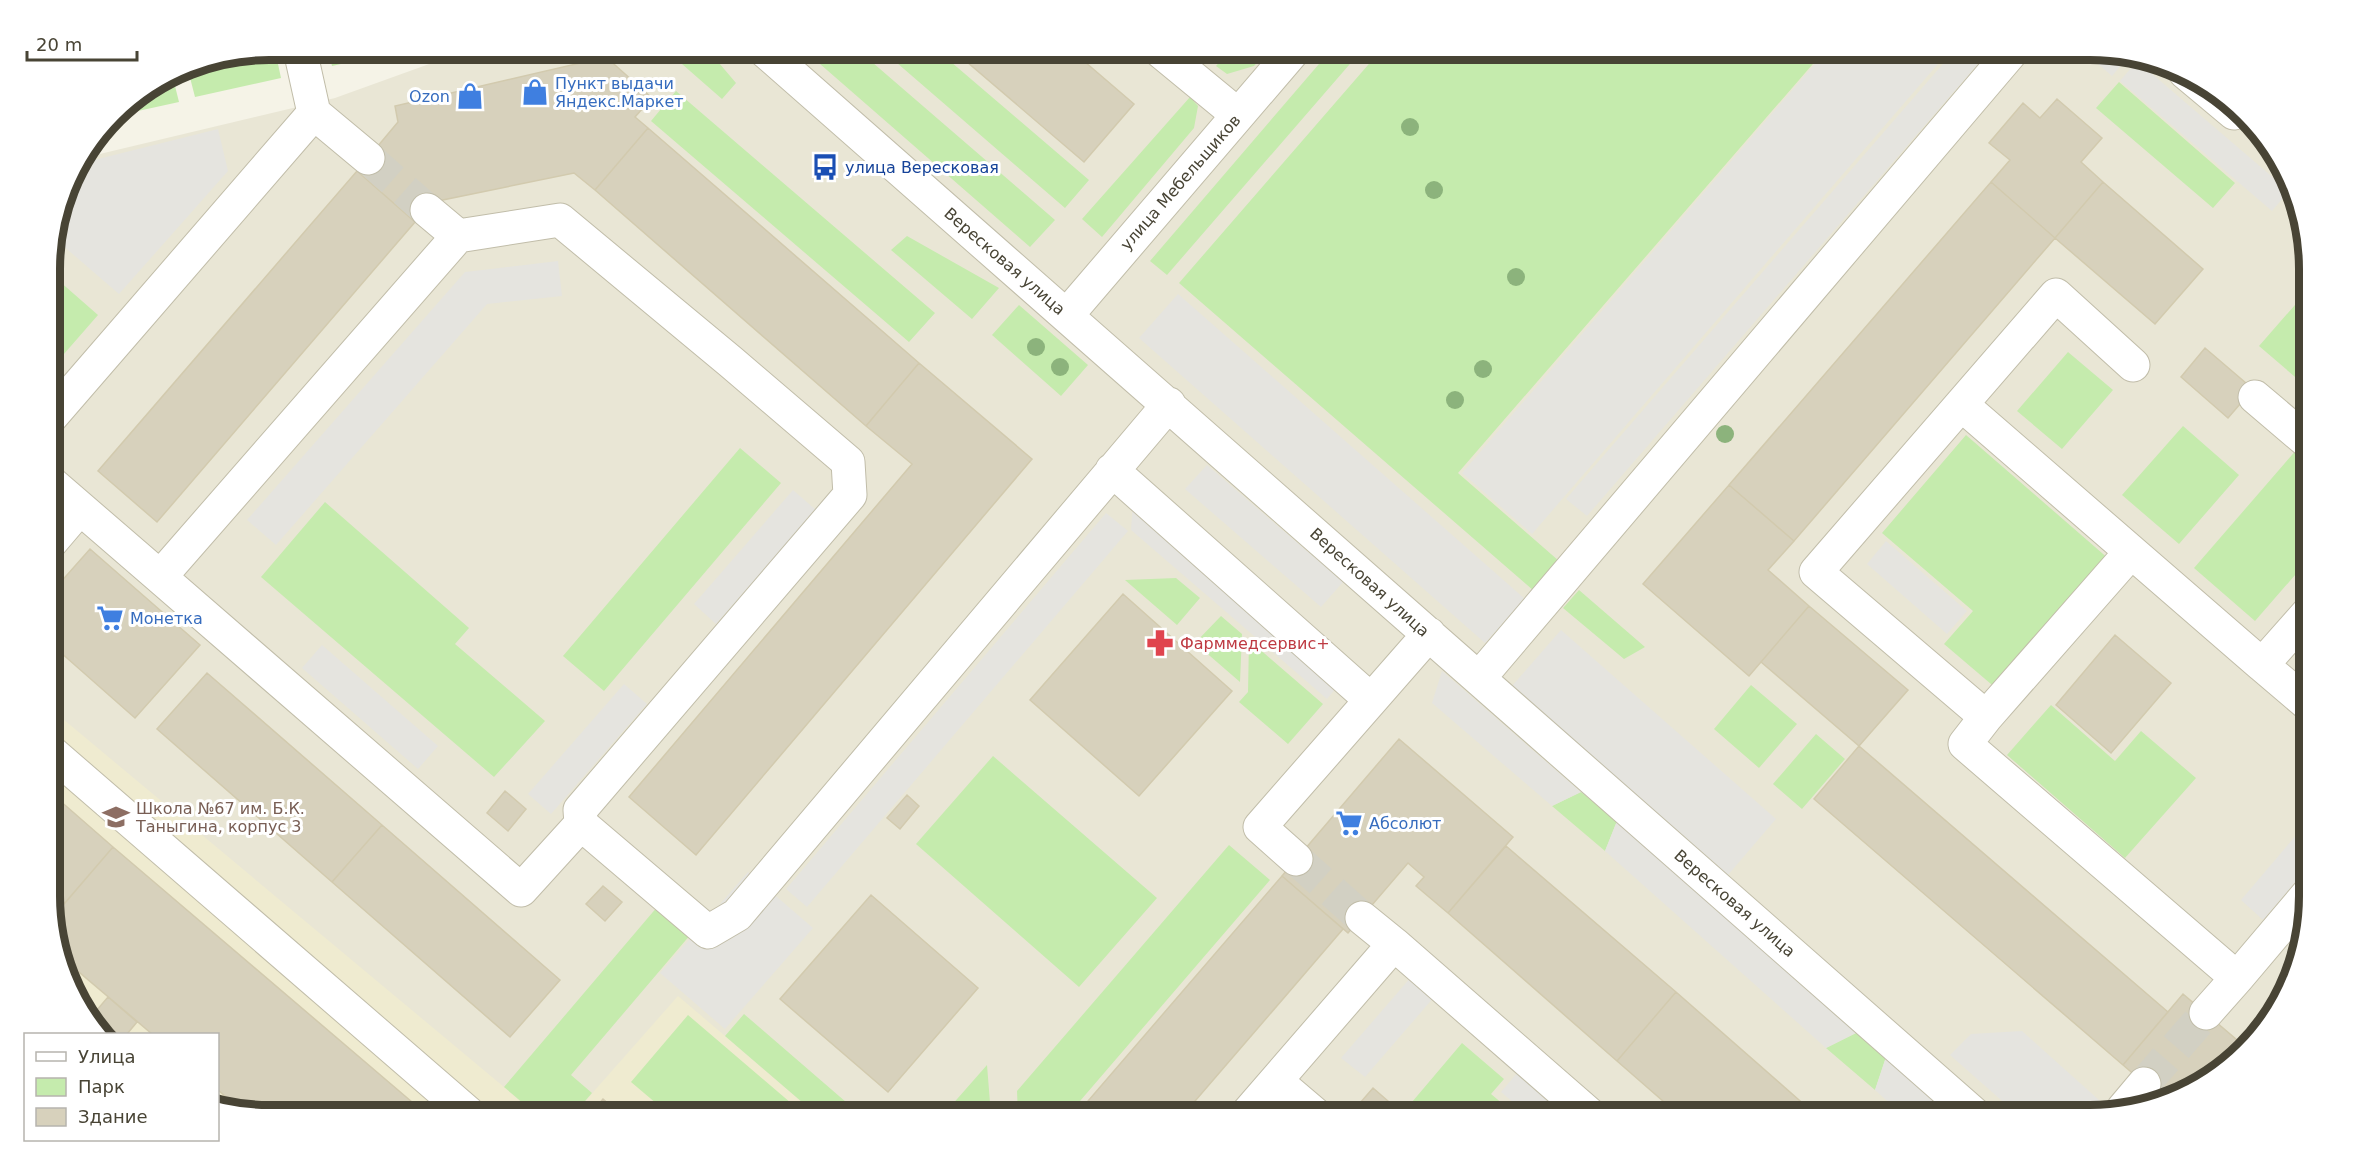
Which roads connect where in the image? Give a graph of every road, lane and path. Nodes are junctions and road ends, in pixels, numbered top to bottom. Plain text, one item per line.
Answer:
1 (302, 60) edge
2 (775, 60) edge
3 (1171, 60) edge
4 (1286, 60) edge
5 (2004, 60) edge
6 (314, 113) junction
7 (1238, 116) junction
8 (368, 158) tunnel mouth
9 (427, 210) tunnel mouth
10 (459, 236) junction
11 (1067, 315) junction
12 (2133, 365) dead end
13 (2255, 397) dead end
14 (1169, 404) junction
15 (1962, 405) junction
16 (60, 406) edge
17 (2299, 434) edge
18 (1112, 470) junction
19 (60, 490) edge
20 (80, 508) junction
21 (60, 531) edge
22 (2131, 552) junction
23 (160, 577) junction
24 (2299, 623) edge
25 (1428, 634) junction
26 (2262, 665) junction
27 (1479, 678) junction
28 (2299, 696) edge
29 (1371, 700) junction
30 (1986, 717) junction
31 (60, 760) edge
32 (581, 824) junction
33 (1296, 859) tunnel mouth
34 (2298, 907) edge
35 (1362, 918) tunnel mouth
36 (1394, 944) junction
37 (2237, 978) junction
38 (2206, 1013) tunnel mouth
39 (1276, 1081) junction
40 (2144, 1084) tunnel mouth
41 (2129, 1101) edge
42 (459, 1105) edge
43 (1255, 1105) edge
44 (1304, 1105) edge
45 (1579, 1105) edge
46 (1964, 1105) edge

1 - 6 street
2 - 11 street, Вересковая улица
3 - 7 street
4 - 7 street, улица Мебельщиков
5 - 27 street
6 - 8 street
6 - 16 street
7 - 11 street, улица Мебельщиков
9 - 10 street
10 - 23 street
10 - 32 street
11 - 14 street, Вересковая улица
12 - 15 street
13 - 17 street
14 - 18 street
14 - 25 street, Вересковая улица
15 - 22 street
15 - 30 street
18 - 29 street
18 - 32 street
19 - 20 street
20 - 21 street
20 - 23 street
22 - 26 street
22 - 30 street
23 - 32 street
24 - 26 street
25 - 27 street, Вересковая улица
25 - 29 street
26 - 28 street
27 - 46 street, Вересковая улица
29 - 33 street
30 - 37 street
31 - 42 street
34 - 37 street
35 - 36 street
36 - 39 street
36 - 45 street
37 - 38 street
39 - 43 street
39 - 44 street
40 - 41 street

